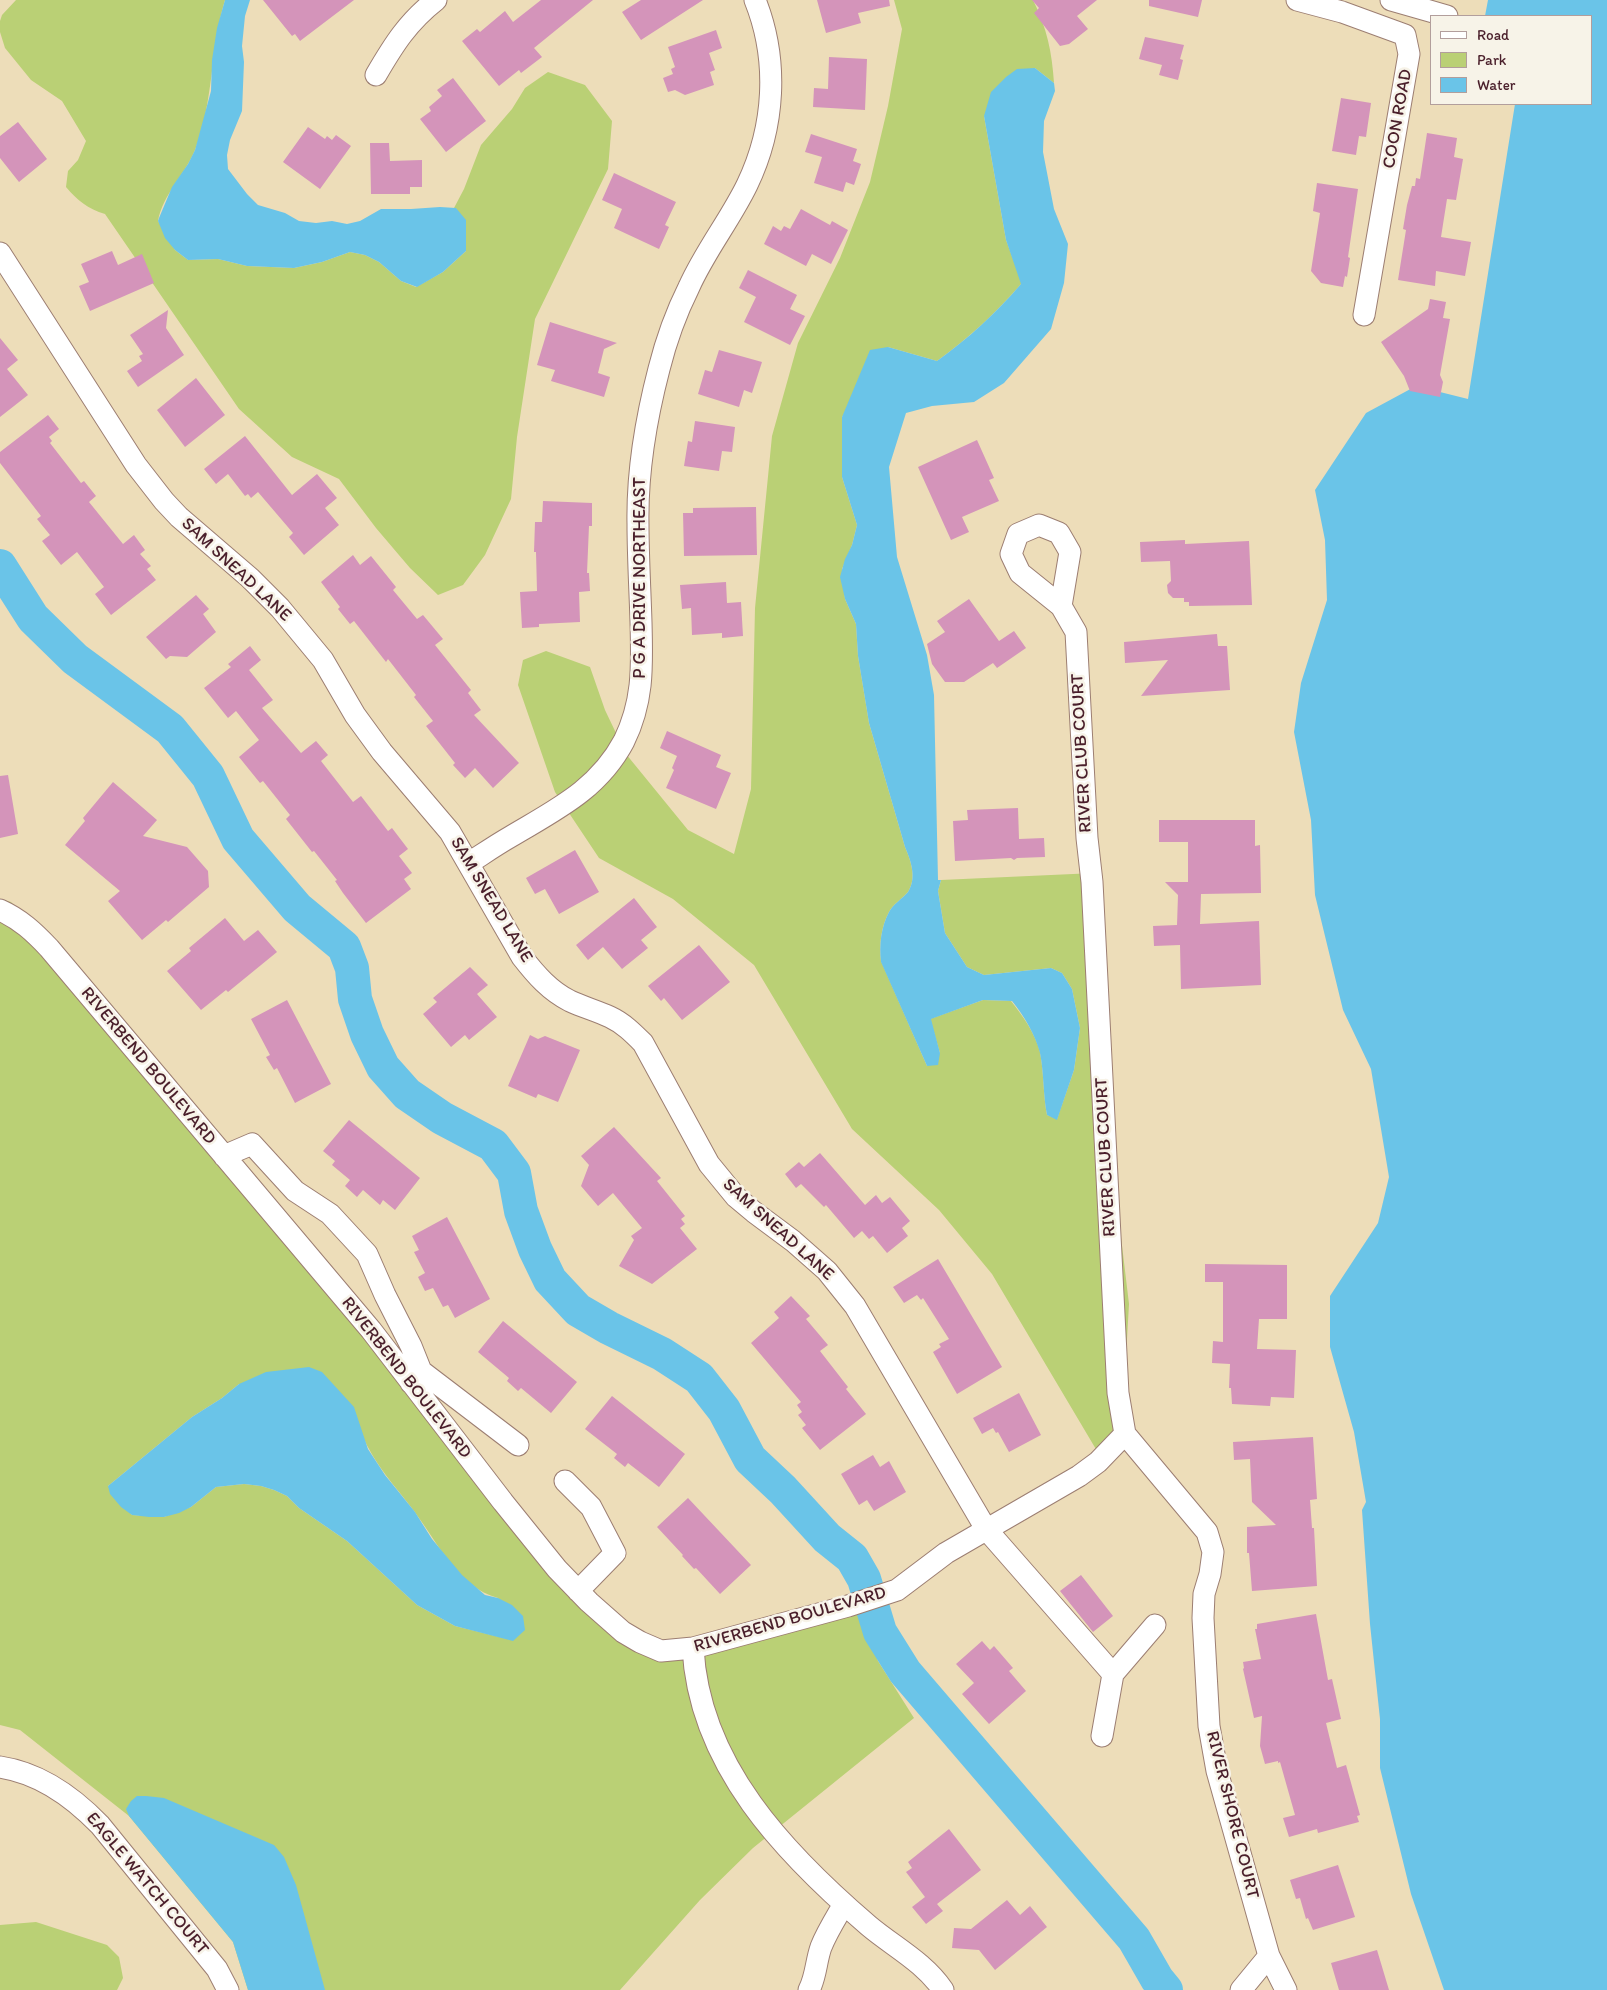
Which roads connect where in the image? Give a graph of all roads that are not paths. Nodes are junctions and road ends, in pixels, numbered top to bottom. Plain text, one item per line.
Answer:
1 (436, 0) edge
2 (755, 0) edge
3 (1297, 0) edge
4 (1391, 0) edge
5 (1444, 15) edge
6 (376, 75) dead end
7 (0, 253) edge
8 (1364, 315) dead end
9 (1061, 606) dead end
10 (469, 863) junction
11 (0, 910) edge
12 (224, 1156) junction
13 (416, 1377) junction
14 (1125, 1434) junction
15 (518, 1445) dead end
16 (565, 1481) dead end
17 (986, 1529) junction
18 (578, 1591) junction
19 (1155, 1625) dead end
20 (693, 1648) junction
21 (1113, 1674) junction
22 (1102, 1736) dead end
23 (0, 1767) edge
24 (844, 1904) junction
25 (1269, 1956) junction
26 (228, 1990) edge
27 (809, 1990) edge
28 (943, 1990) edge
29 (1241, 1990) edge
30 (1286, 1990) edge

1 - 6 street
2 - 10 street, P G A DRIVE NORTHEAST
3 - 8 street, COON ROAD
4 - 5 street
7 - 10 street, SAM SNEAD LANE
9 - 14 street, RIVER CLUB COURT
10 - 17 street, SAM SNEAD LANE
11 - 12 street, RIVERBEND BOULEVARD
12 - 13 street, RIVERBEND BOULEVARD
12 - 13 street
13 - 15 street
13 - 18 street, RIVERBEND BOULEVARD
14 - 17 street
14 - 25 street, RIVER SHORE COURT
16 - 18 street
17 - 20 street, RIVERBEND BOULEVARD
17 - 21 street, SAM SNEAD LANE
18 - 20 street, RIVERBEND BOULEVARD
19 - 21 street
20 - 24 street
21 - 22 street
23 - 26 street, EAGLE WATCH COURT
24 - 27 street
24 - 28 street
25 - 29 street
25 - 30 street, RIVER SHORE COURT

